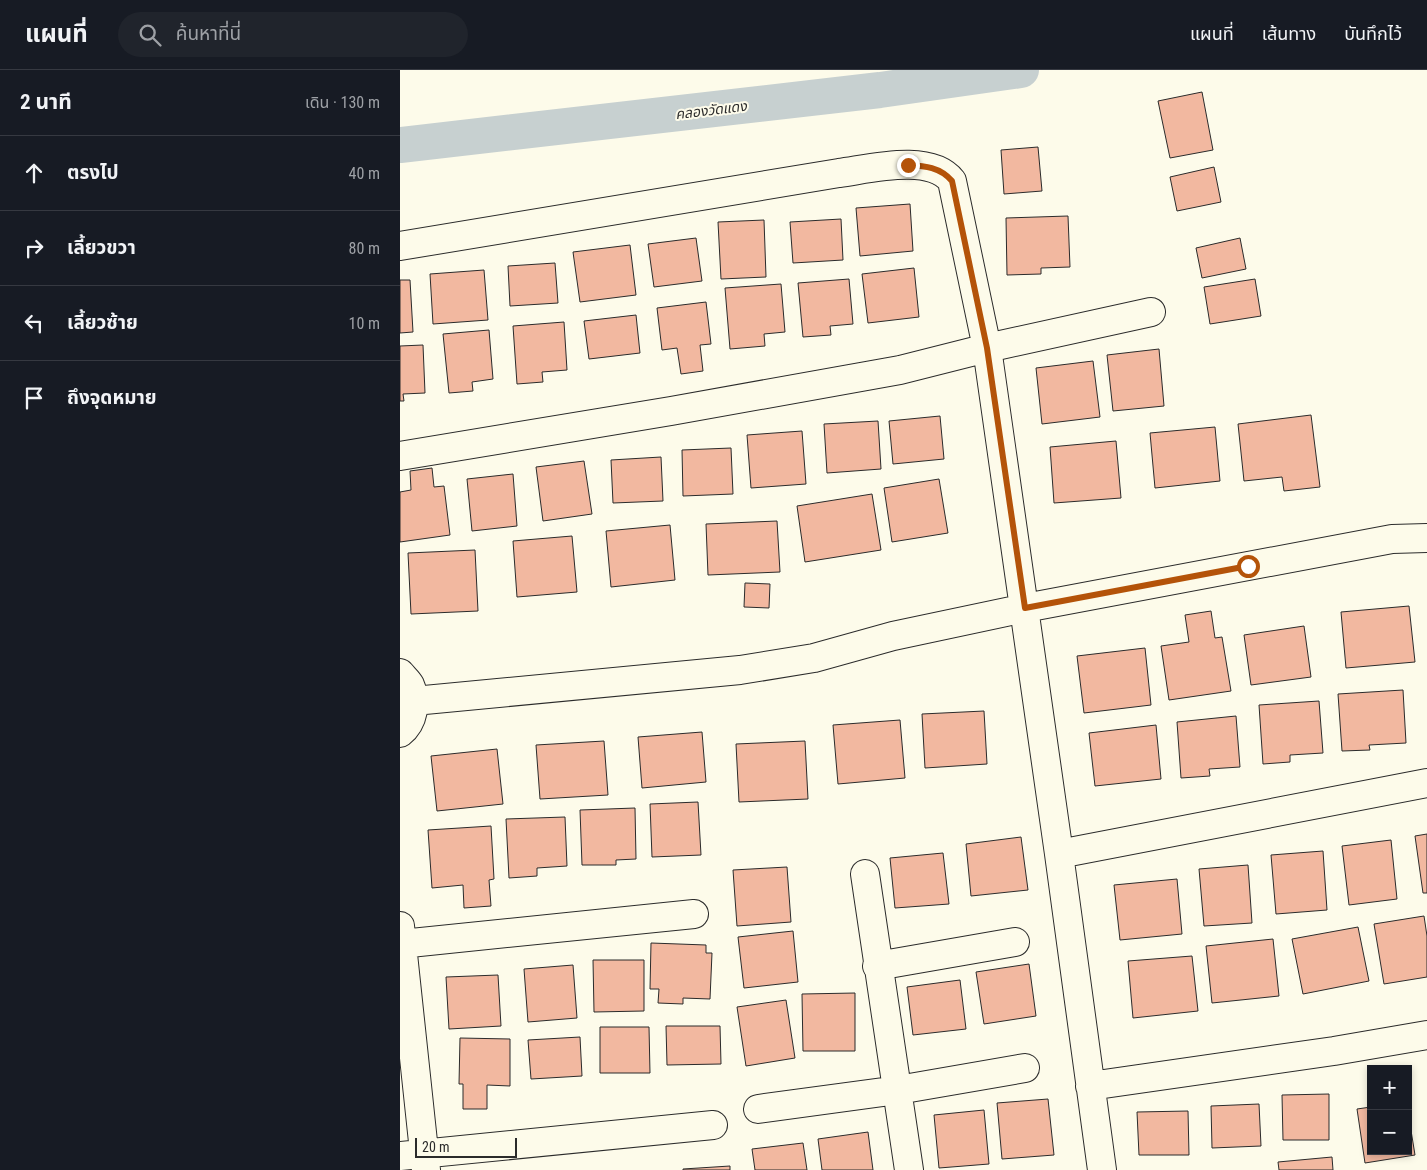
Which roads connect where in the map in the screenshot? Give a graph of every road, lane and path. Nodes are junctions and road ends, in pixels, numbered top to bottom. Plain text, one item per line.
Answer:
1 (400, 246) edge
2 (1151, 312) dead end
3 (987, 348) junction
4 (400, 456) edge
5 (1427, 538) edge
6 (1025, 608) junction
7 (400, 673) edge
8 (414, 702) junction
9 (400, 733) edge
10 (1427, 783) edge
11 (1059, 854) junction
12 (865, 874) dead end
13 (694, 914) dead end
14 (401, 937) edge
15 (1014, 942) dead end
16 (878, 966) junction
17 (1427, 1035) edge
18 (1025, 1068) dead end
19 (1090, 1086) junction
20 (898, 1090) junction
21 (758, 1109) dead end
22 (712, 1125) dead end
23 (417, 1160) edge
24 (909, 1170) edge
25 (1102, 1170) edge

1 - 3 street
2 - 3 street
3 - 4 street
3 - 6 street
5 - 6 street
6 - 8 street
6 - 11 street
7 - 8 street
8 - 9 street
10 - 11 street
11 - 19 street
12 - 16 street
13 - 14 street
14 - 23 street
15 - 16 street
16 - 20 street
17 - 19 street
18 - 20 street
19 - 25 street
20 - 21 street
20 - 24 street
22 - 23 street

